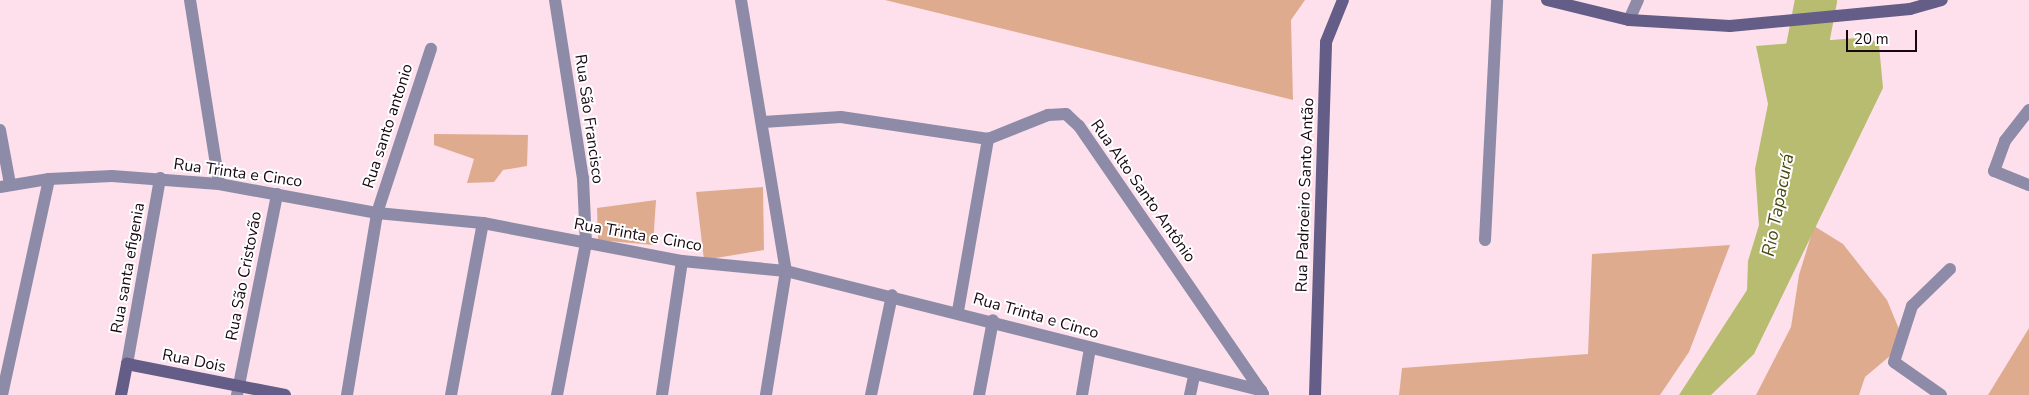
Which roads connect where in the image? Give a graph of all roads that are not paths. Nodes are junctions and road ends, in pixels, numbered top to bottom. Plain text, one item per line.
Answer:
1 (190, 0) edge
2 (555, 0) edge
3 (741, 0) edge
4 (1344, 0) edge
5 (1496, 0) edge
6 (1547, 0) edge
7 (1638, 0) edge
8 (1942, 0) edge
9 (1629, 20) junction
10 (431, 49) dead end
11 (2029, 110) edge
12 (763, 122) junction
13 (0, 130) edge
14 (988, 139) junction
15 (160, 178) junction
16 (49, 179) junction
17 (219, 184) junction
18 (2029, 185) edge
19 (5, 186) edge
20 (277, 194) junction
21 (377, 213) junction
22 (484, 223) junction
23 (1485, 240) dead end
24 (586, 243) junction
25 (682, 261) junction
26 (1950, 269) dead end
27 (786, 271) junction
28 (892, 295) junction
29 (958, 311) junction
30 (992, 320) junction
31 (1090, 348) junction
32 (127, 364) junction
33 (1194, 376) junction
34 (238, 391) edge
35 (1262, 393) edge
36 (2, 395) edge
37 (121, 395) edge
38 (285, 395) edge
39 (347, 395) edge
40 (451, 395) edge
41 (557, 395) edge
42 (662, 395) edge
43 (766, 395) edge
44 (871, 395) edge
45 (979, 395) edge
46 (1082, 395) edge
47 (1190, 395) edge
48 (1315, 395) edge
49 (1941, 395) edge

1 - 17 street
2 - 24 street, Rua São Francisco
3 - 12 street
4 - 48 main road, Rua Padroeiro Santo Antão
5 - 23 street
6 - 9 main road
7 - 9 street
8 - 9 main road
10 - 21 street, Rua santo antonio
11 - 18 street
12 - 14 street
12 - 27 street
13 - 19 street
14 - 29 street
14 - 35 street, Rua Alto Santo Antônio
15 - 16 street, Rua Trinta e Cinco
15 - 17 street, Rua Trinta e Cinco
15 - 32 street, Rua santa efigenia
16 - 19 street, Rua Trinta e Cinco
16 - 36 street
17 - 20 street, Rua Trinta e Cinco
20 - 21 street, Rua Trinta e Cinco
20 - 34 street, Rua São Cristovão
21 - 22 street, Rua Trinta e Cinco
21 - 39 street, Rua santo antonio
22 - 24 street, Rua Trinta e Cinco
22 - 40 street
24 - 25 street, Rua Trinta e Cinco
24 - 41 street, Rua São Francisco
25 - 27 street, Rua Trinta e Cinco
25 - 42 street
26 - 49 street
27 - 28 street, Rua Trinta e Cinco
27 - 43 street
28 - 29 street, Rua Trinta e Cinco
28 - 44 street
29 - 30 street, Rua Trinta e Cinco
30 - 31 street, Rua Trinta e Cinco
30 - 45 street
31 - 33 street, Rua Trinta e Cinco
31 - 46 street
32 - 34 main road, Rua Dois
32 - 37 main road
33 - 35 street, Rua Trinta e Cinco
33 - 47 street
34 - 38 main road, Rua Dois

